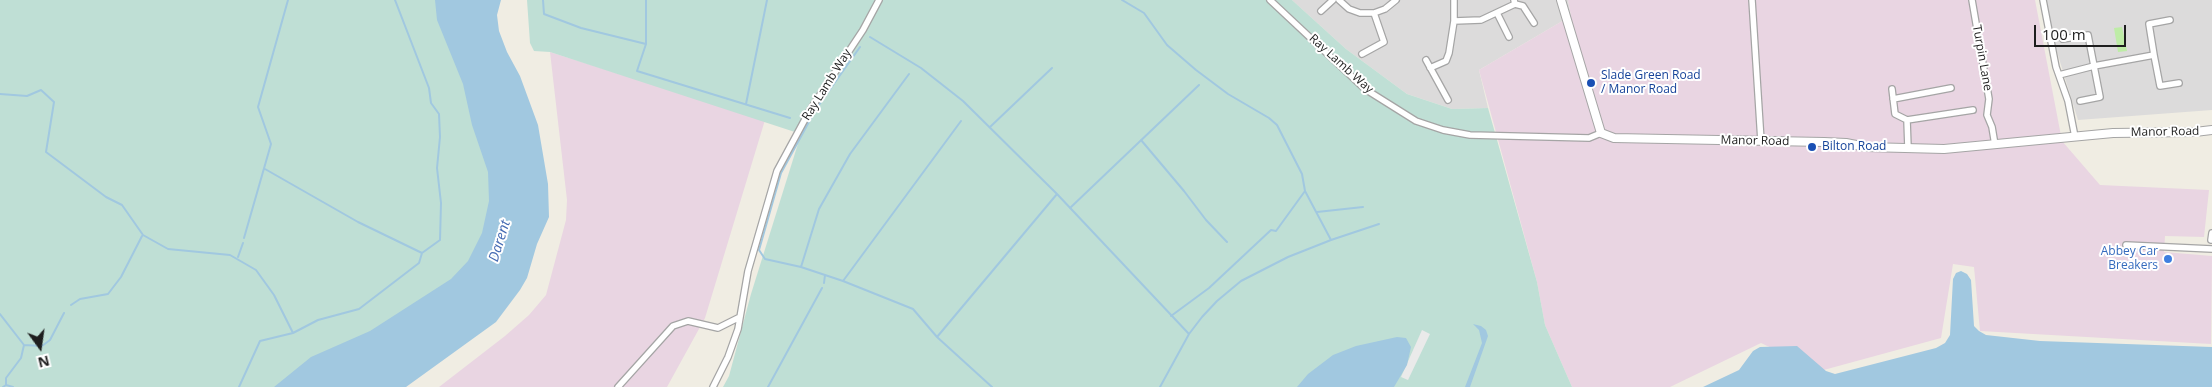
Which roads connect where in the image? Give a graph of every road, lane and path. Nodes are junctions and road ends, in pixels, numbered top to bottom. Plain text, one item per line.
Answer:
1 (879, 0) edge
2 (1270, 0) edge
3 (1332, 0) edge
4 (1339, 0) edge
5 (1396, 0) edge
6 (1454, 0) edge
7 (1561, 0) edge
8 (1752, 0) edge
9 (1972, 0) edge
10 (2043, 0) edge
11 (1514, 2) edge
12 (1321, 11) dead end
13 (1374, 13) junction
14 (1497, 14) junction
15 (2170, 20) dead end
16 (1454, 21) junction
17 (1534, 23) dead end
18 (1509, 37) dead end
19 (2063, 39) dead end
20 (1362, 54) dead end
21 (2154, 55) junction
22 (1426, 60) dead end
23 (2094, 66) junction
24 (1430, 68) junction
25 (2059, 75) junction
26 (2179, 83) dead end
27 (1951, 88) dead end
28 (1892, 89) dead end
29 (1893, 99) junction
30 (1448, 100) dead end
31 (2080, 101) dead end
32 (1973, 110) dead end
33 (1907, 120) junction
34 (2212, 130) edge
35 (1601, 133) junction
36 (1504, 136) joint
37 (2075, 137) junction
38 (1762, 141) junction
39 (1995, 145) junction
40 (1908, 148) junction
41 (2212, 233) edge
42 (2211, 240) edge
43 (2126, 245) dead end
44 (2212, 249) edge
45 (740, 317) junction
46 (618, 387) edge
47 (713, 387) edge

1 - 45 street, Ray Lamb Way
2 - 36 street, Ray Lamb Way
3 - 12 street
4 - 13 street
5 - 13 street
6 - 16 street
7 - 35 street
8 - 38 street
9 - 39 street, Turpin Lane
10 - 25 street
11 - 14 street
11 - 17 street
13 - 20 street
14 - 16 street
14 - 18 street
15 - 21 street
16 - 24 street
19 - 23 street
21 - 23 street
21 - 26 street
22 - 24 street
23 - 25 street
23 - 31 street
24 - 30 street
25 - 37 street
27 - 29 street
28 - 29 street
29 - 33 street
32 - 33 street
33 - 40 street
34 - 37 street, Manor Road
35 - 36 street, Manor Road
35 - 38 street, Manor Road
37 - 39 street, Manor Road
38 - 40 street, Manor Road
39 - 40 street, Manor Road
41 - 42 street
43 - 44 street
45 - 46 street
45 - 47 street, Ray Lamb Way

